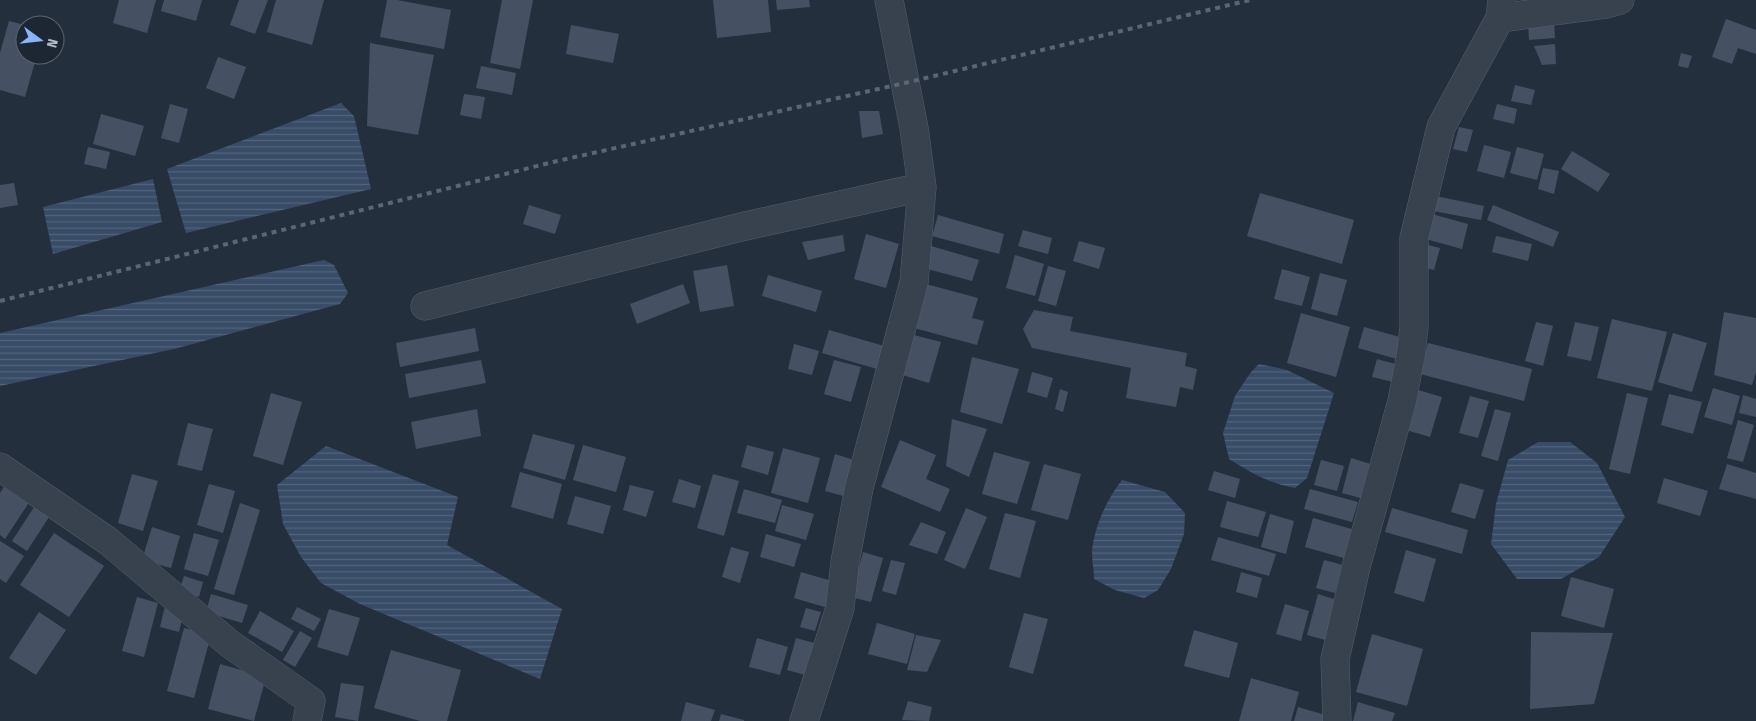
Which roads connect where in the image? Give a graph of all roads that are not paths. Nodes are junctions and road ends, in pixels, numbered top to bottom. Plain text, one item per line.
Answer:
1 (889, 0) edge
2 (1620, 0) edge
3 (1501, 9) edge
4 (922, 187) junction
5 (425, 306) dead end
6 (0, 467) edge
7 (307, 721) edge
8 (804, 721) edge
9 (1337, 721) edge

1 - 4 street
2 - 3 street
3 - 9 street
4 - 5 street
4 - 8 street
6 - 7 street

